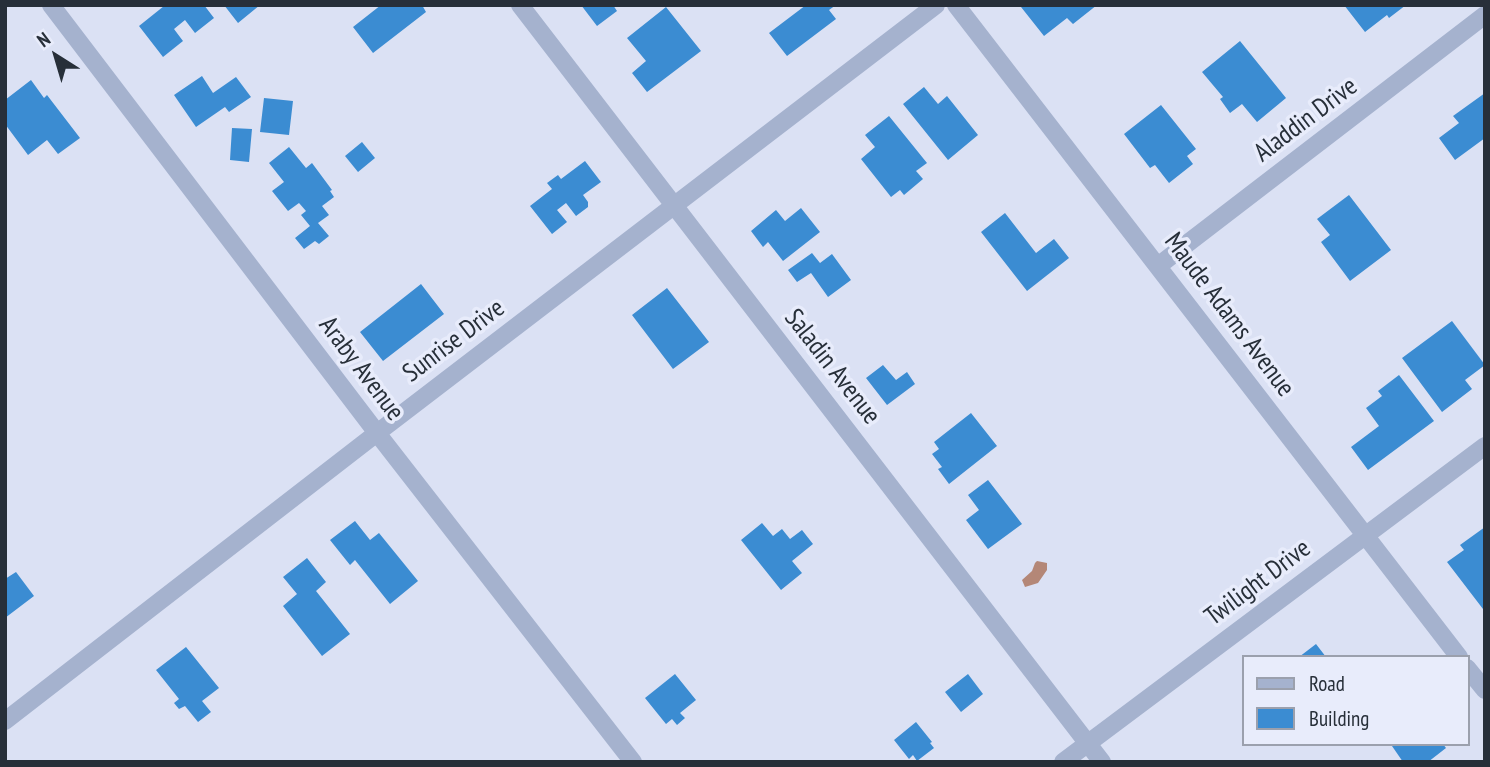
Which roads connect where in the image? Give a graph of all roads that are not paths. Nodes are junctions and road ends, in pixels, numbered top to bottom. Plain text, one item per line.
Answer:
1 (51, 5) edge
2 (520, 5) edge
3 (936, 5) edge
4 (956, 5) edge
5 (1485, 15) edge
6 (675, 206) junction
7 (1158, 266) junction
8 (377, 433) junction
9 (1485, 446) edge
10 (1366, 537) junction
11 (1457, 655) edge
12 (1469, 670) edge
13 (1485, 690) edge
14 (5, 721) edge
15 (1087, 743) junction
16 (633, 762) edge
17 (1063, 762) edge
18 (1102, 762) edge

1 - 8 street, Araby Avenue
2 - 6 street, Saladin Avenue
3 - 6 street, Sunrise Drive
4 - 7 street, Maude Adams Avenue
5 - 7 street, Aladdin Drive
6 - 8 street, Sunrise Drive
6 - 15 street, Saladin Avenue
7 - 10 street, Maude Adams Avenue
8 - 14 street, Sunrise Drive
8 - 16 street, Araby Avenue
9 - 10 street, Twilight Drive
10 - 11 street, Maude Adams Avenue
10 - 15 street, Twilight Drive
12 - 13 street
15 - 17 street, Twilight Drive
15 - 18 street, Saladin Avenue

